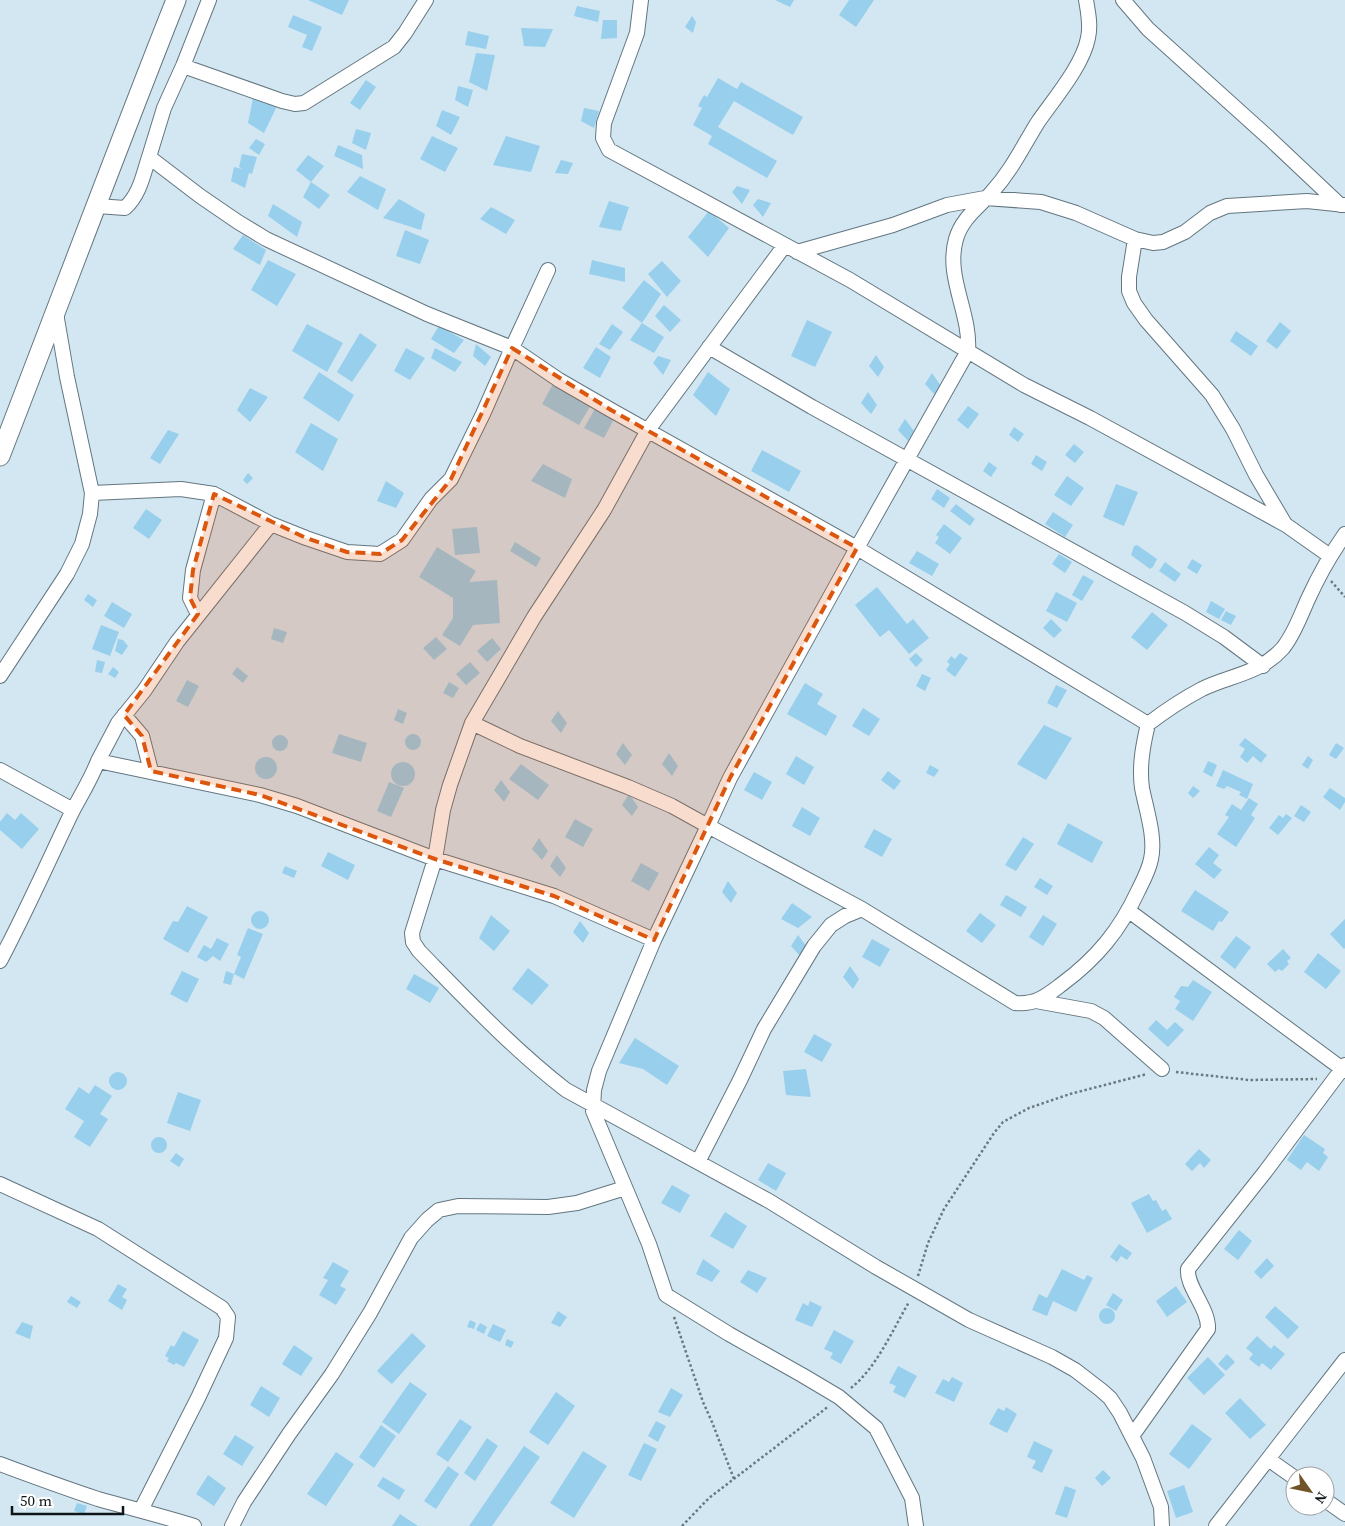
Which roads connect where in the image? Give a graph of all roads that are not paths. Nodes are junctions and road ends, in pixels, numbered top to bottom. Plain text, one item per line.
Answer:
1 (176, 0) edge
2 (210, 0) edge
3 (426, 0) edge
4 (641, 0) edge
5 (1086, 0) edge
6 (1123, 0) edge
7 (183, 66) junction
8 (149, 157) junction
9 (985, 198) junction
10 (97, 206) junction
11 (1343, 206) edge
12 (1135, 240) junction
13 (791, 249) junction
14 (548, 270) dead end
15 (56, 313) junction
16 (512, 348) junction
17 (709, 348) junction
18 (968, 351) junction
19 (648, 430) junction
20 (0, 456) edge
21 (908, 458) junction
22 (92, 493) junction
23 (214, 494) junction
24 (271, 524) junction
25 (1286, 525) junction
26 (1345, 534) edge
27 (857, 548) junction
28 (1330, 556) junction
29 (198, 614) junction
30 (1263, 666) junction
31 (0, 676) edge
32 (124, 715) junction
33 (472, 723) junction
34 (1148, 724) junction
35 (98, 761) junction
36 (0, 770) edge
37 (151, 771) junction
38 (73, 810) junction
39 (708, 826) junction
40 (435, 859) junction
41 (862, 909) junction
42 (1128, 911) junction
43 (654, 940) junction
44 (0, 960) edge
45 (1036, 1002) junction
46 (1162, 1069) road end
47 (1341, 1071) edge
48 (593, 1104) junction
49 (698, 1162) junction
50 (0, 1184) edge
51 (625, 1188) junction
52 (1345, 1360) edge
53 (1132, 1436) junction
54 (1268, 1459) junction
55 (0, 1464) edge
56 (1285, 1471) edge
57 (141, 1510) junction
58 (194, 1526) edge
59 (232, 1526) edge
60 (916, 1526) edge
61 (1162, 1526) edge
62 (1216, 1526) edge

1 - 10 main road
2 - 7 street
3 - 7 street
4 - 13 street
5 - 9 street
6 - 11 street
7 - 8 street
8 - 10 street
8 - 16 street
9 - 12 street
9 - 13 street
9 - 18 street
10 - 15 main road
11 - 12 street
12 - 25 street
13 - 17 street
13 - 18 street
14 - 16 street
15 - 20 main road
15 - 22 street
16 - 19 street
16 - 24 street
17 - 19 street
17 - 21 street
18 - 21 street
18 - 25 street
19 - 27 street
19 - 33 street
21 - 27 street
21 - 30 street
22 - 23 street
22 - 31 street
23 - 24 street
23 - 29 street
24 - 29 street
25 - 28 street
26 - 28 street
27 - 34 street
27 - 39 street
28 - 30 street
29 - 32 street
30 - 34 street
32 - 35 street
32 - 37 street
33 - 39 street
33 - 40 street
34 - 42 street
35 - 37 street
35 - 38 street
36 - 38 street
37 - 40 street
38 - 44 street
39 - 41 street
39 - 43 street
40 - 43 street
40 - 48 street
41 - 45 street
41 - 49 street
42 - 45 street
42 - 47 street
43 - 48 street
45 - 46 street
47 - 53 street
48 - 49 street
48 - 51 street
49 - 53 street
50 - 57 street
51 - 59 street
51 - 60 street
52 - 54 street
53 - 61 street
54 - 56 street
54 - 62 street
55 - 57 street
57 - 58 street

